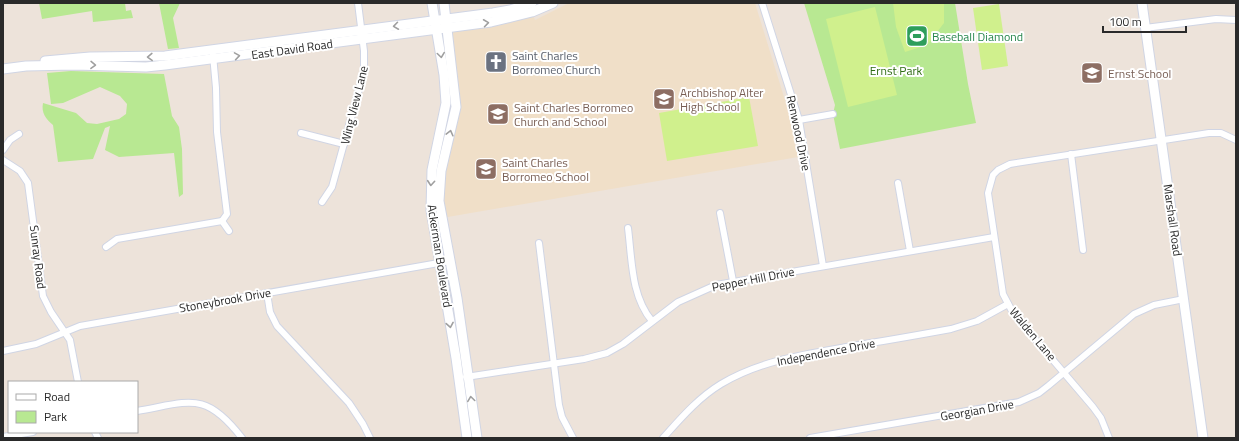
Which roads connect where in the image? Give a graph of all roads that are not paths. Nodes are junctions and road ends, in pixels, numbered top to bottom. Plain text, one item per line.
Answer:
1 (358, 3) edge
2 (432, 3) edge
3 (444, 3) edge
4 (532, 3) edge
5 (553, 3) edge
6 (762, 3) edge
7 (1142, 3) edge
8 (435, 20) junction
9 (1236, 20) edge
10 (447, 23) junction
11 (1145, 28) junction
12 (437, 30) junction
13 (362, 35) junction
14 (213, 50) junction
15 (174, 55) junction
16 (212, 60) junction
17 (26, 66) junction
18 (3, 69) edge
19 (833, 114) dead end
20 (798, 120) junction
21 (302, 133) dead end
22 (19, 134) dead end
23 (1161, 139) junction
24 (1236, 140) edge
25 (344, 144) junction
26 (3, 150) edge
27 (1070, 154) junction
28 (3, 160) edge
29 (898, 183) dead end
30 (322, 202) dead end
31 (720, 212) dead end
32 (222, 221) junction
33 (628, 228) dead end
34 (229, 231) dead end
35 (994, 238) junction
36 (539, 244) dead end
37 (106, 247) dead end
38 (1083, 250) dead end
39 (910, 252) junction
40 (450, 261) junction
41 (440, 263) junction
42 (824, 266) junction
43 (733, 281) junction
44 (267, 293) junction
45 (1184, 300) junction
46 (1008, 304) junction
47 (652, 321) junction
48 (66, 331) junction
49 (3, 351) edge
50 (553, 364) junction
51 (1064, 372) junction
52 (463, 377) junction
53 (78, 381) edge
54 (138, 411) edge
55 (27, 433) edge
56 (3, 437) edge
57 (242, 438) edge
58 (370, 438) edge
59 (467, 438) edge
60 (477, 438) edge
61 (573, 438) edge
62 (663, 438) edge
63 (810, 438) edge
64 (1109, 438) edge
65 (1203, 438) edge

1 - 13 street, Wing View Lane
2 - 8 street, Ackerman Boulevard
3 - 10 street, Ackerman Boulevard
4 - 10 street, East David Road
10 -> 5 street, East David Road
6 - 20 street, Renwood Drive
7 - 11 street, Marshall Road
8 - 10 street, East David Road
8 - 12 street, Ackerman Boulevard
8 -> 13 street, East David Road
9 - 11 street
10 - 12 street, East David Road
40 -> 10 street, Ackerman Boulevard
11 - 23 street, Marshall Road
12 - 13 street, East David Road
12 -> 41 street, Ackerman Boulevard
13 - 14 street, East David Road
16 -> 13 street, East David Road
13 - 25 street, Wing View Lane
14 - 15 street, East David Road
14 - 16 street
15 - 16 street
15 -> 17 street, East David Road
17 -> 16 street, East David Road
16 - 32 street
17 - 18 street, East David Road
19 - 20 street
20 - 42 street, Renwood Drive
21 - 25 street
22 - 26 street
23 - 24 street
23 - 27 street
23 - 45 street, Marshall Road
25 - 30 street, Wing View Lane
27 - 35 street, Walden Lane
27 - 38 street
28 - 48 street, Sunray Road
29 - 39 street
31 - 43 street
32 - 34 street
32 - 37 street
33 - 47 street
35 - 39 street, Pepper Hill Drive
35 - 46 street, Walden Lane
36 - 50 street
39 - 42 street, Pepper Hill Drive
40 - 41 street, Stoneybrook Drive
40 - 52 street, Ackerman Boulevard
41 - 44 street, Stoneybrook Drive
41 -> 52 street, Ackerman Boulevard
42 - 43 street, Pepper Hill Drive
43 - 47 street, Pepper Hill Drive
44 - 48 street, Stoneybrook Drive
44 - 58 street
45 - 51 street, Georgian Drive
45 - 65 street, Marshall Road
46 - 51 street, Walden Lane
46 - 62 street, Independence Drive
47 - 50 street, Pepper Hill Drive
48 - 49 street, Stoneybrook Drive
48 - 53 street, Sunray Road
50 - 52 street, Pepper Hill Drive
50 - 61 street
51 - 63 street, Georgian Drive
51 - 64 street, Walden Lane
52 - 59 street, Ackerman Boulevard
60 -> 52 street, Ackerman Boulevard
54 - 57 street
55 - 56 street

